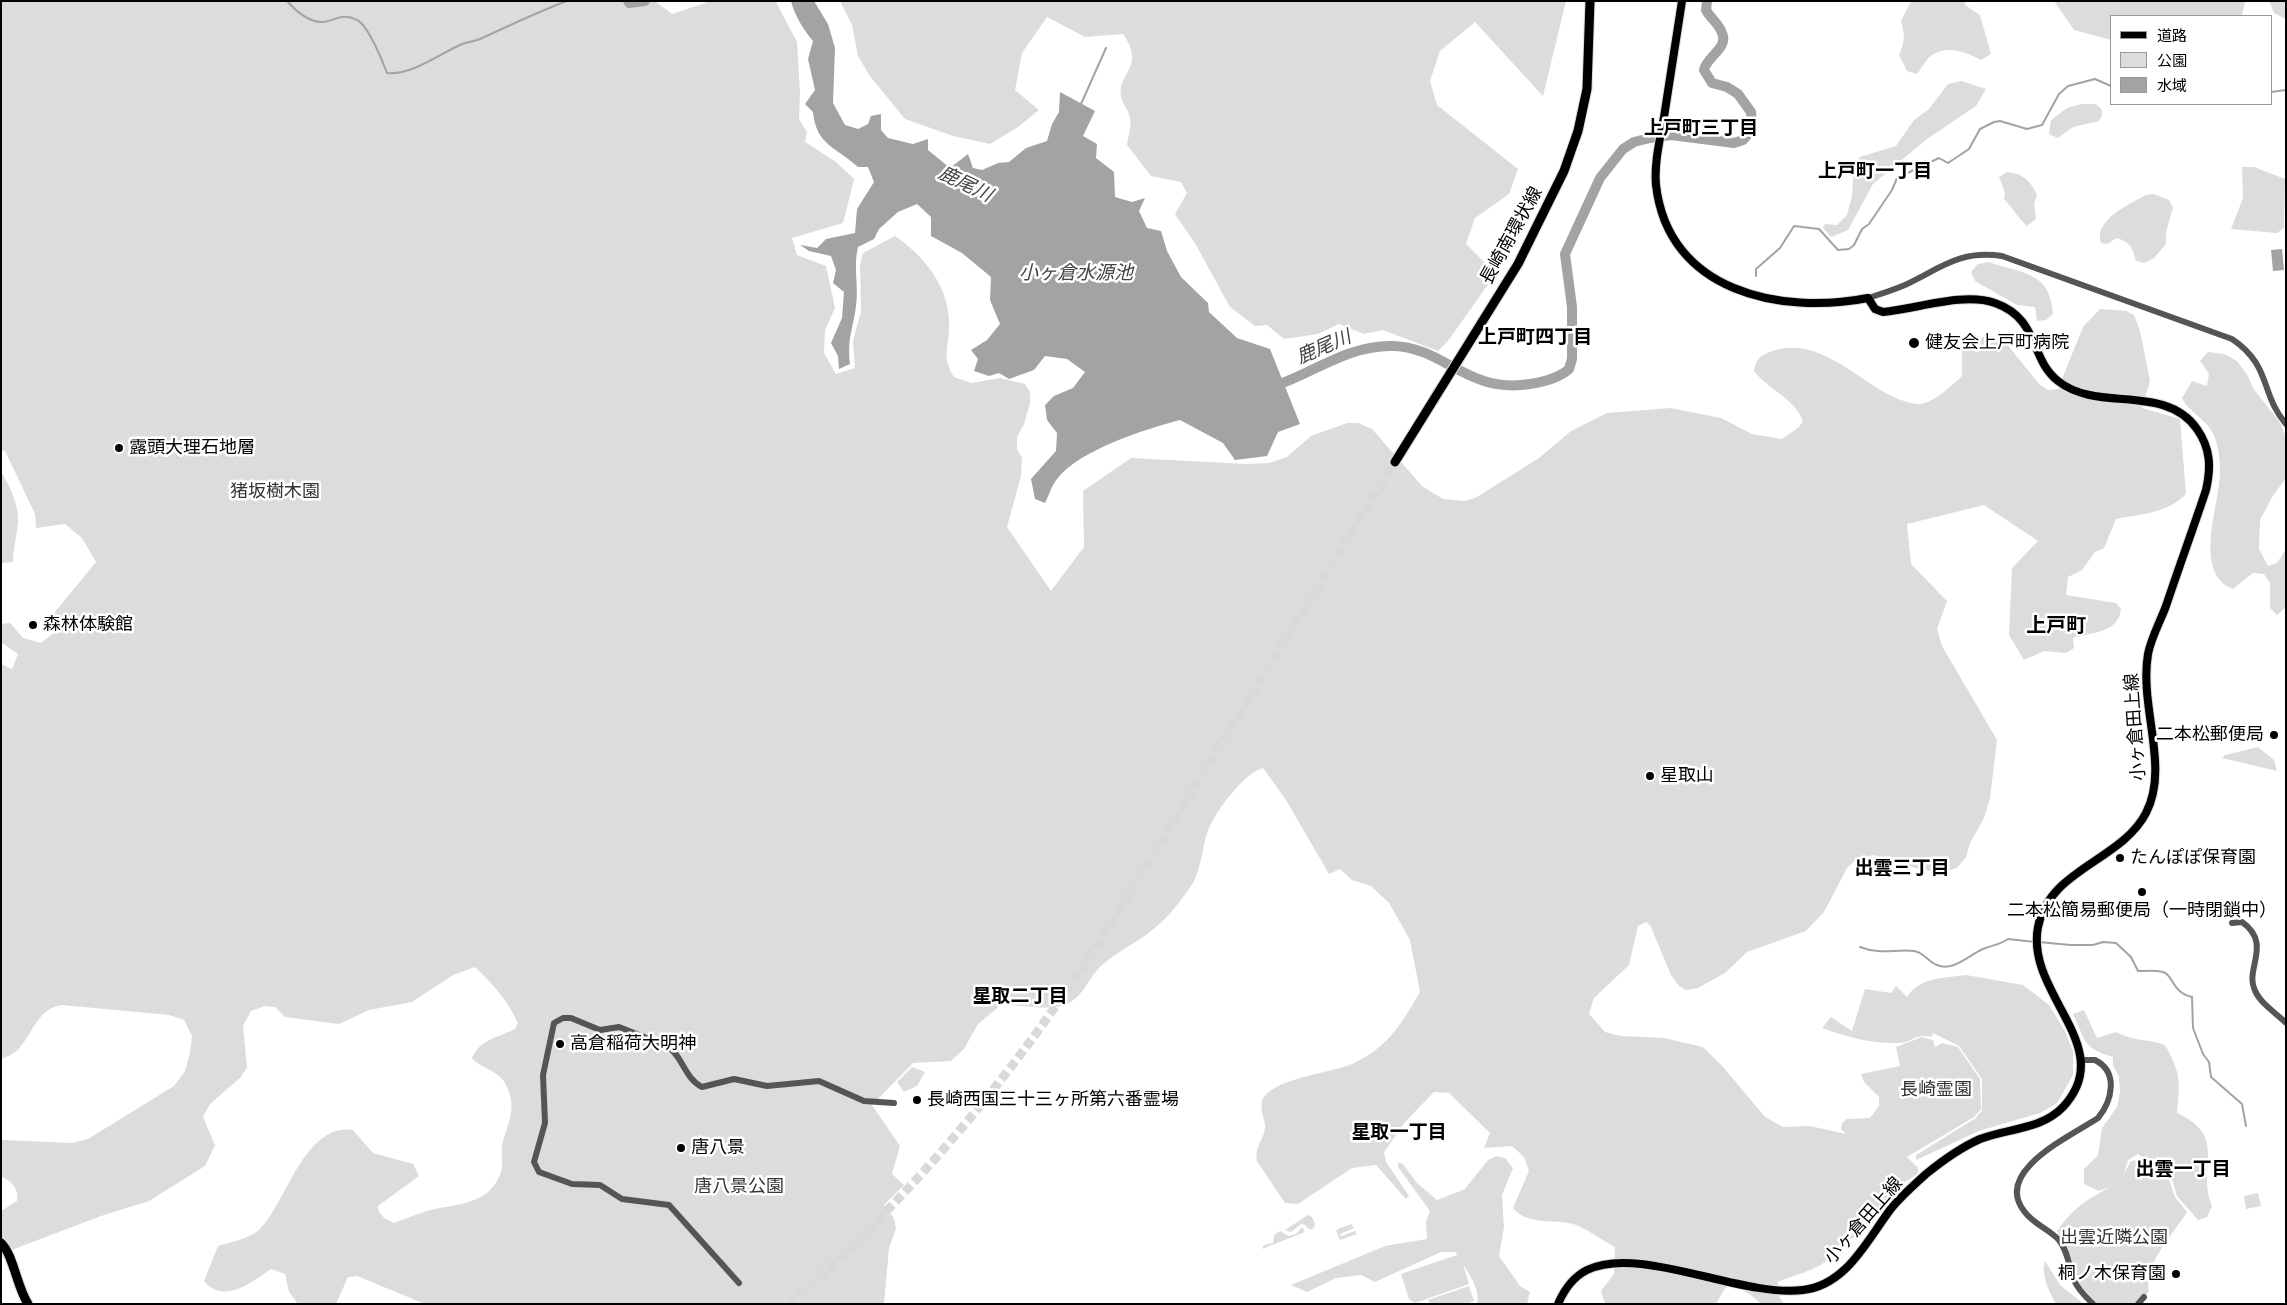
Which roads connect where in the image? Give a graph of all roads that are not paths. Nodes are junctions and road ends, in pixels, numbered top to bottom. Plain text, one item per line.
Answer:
1 (1590, 1) edge
2 (1682, 1) edge
3 (1868, 298) junction
4 (2286, 424) edge
5 (1395, 462) tunnel mouth
6 (2232, 923) dead end
7 (2286, 1023) edge
8 (2081, 1060) junction
9 (894, 1102) dead end
10 (1, 1243) edge
11 (739, 1282) dead end
12 (2144, 1297) dead end
13 (28, 1304) edge
14 (1558, 1304) edge
15 (2093, 1304) edge
16 (2138, 1304) edge

1 - 5 highway, 長崎南環状線
2 - 3 main road
3 - 4 street
3 - 8 main road, 小ヶ倉田上線
6 - 7 street
8 - 14 main road, 小ヶ倉田上線
8 - 15 street
9 - 11 street
10 - 13 highway
12 - 16 street

